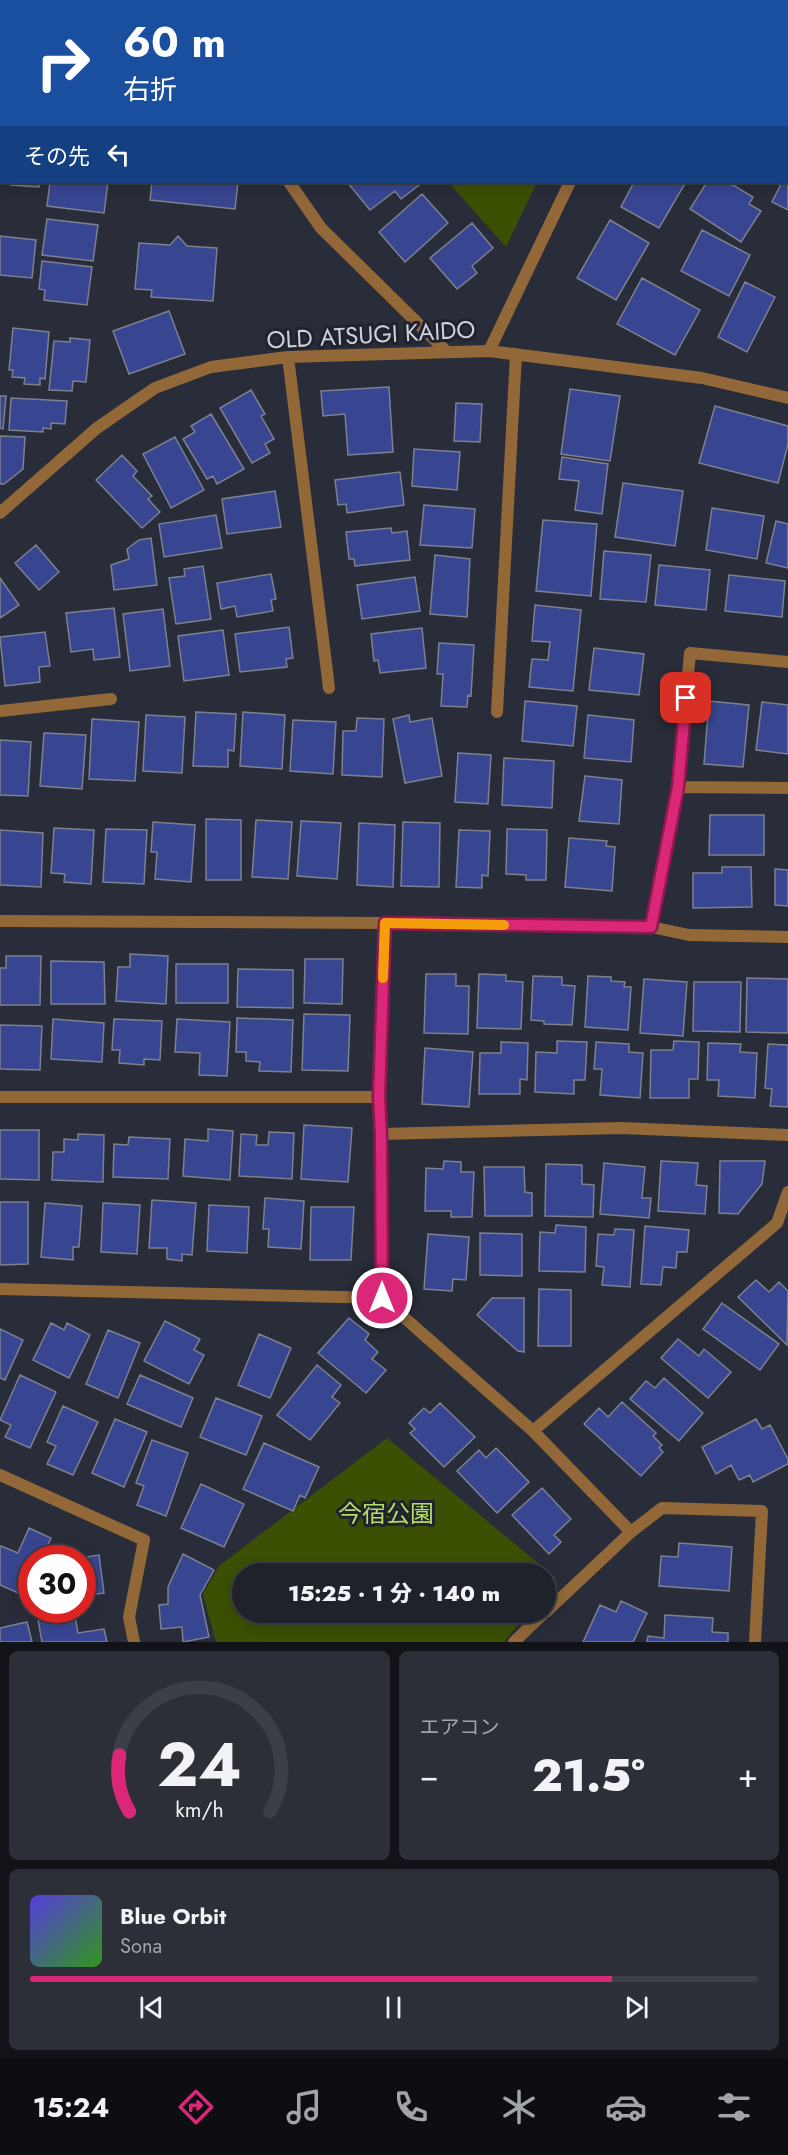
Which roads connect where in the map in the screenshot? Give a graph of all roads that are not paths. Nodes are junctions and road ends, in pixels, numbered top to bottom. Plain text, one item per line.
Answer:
1 (290, 183) edge
2 (570, 183) edge
3 (446, 351) junction
4 (489, 351) junction
5 (516, 354) junction
6 (288, 357) junction
7 (787, 397) edge
8 (0, 513) edge
9 (788, 662) edge
10 (329, 688) dead end
11 (111, 699) dead end
12 (0, 711) edge
13 (497, 711) dead end
14 (678, 787) junction
15 (788, 788) edge
16 (0, 921) edge
17 (385, 923) junction
18 (651, 927) junction
19 (788, 937) edge
20 (0, 1097) edge
21 (379, 1097) junction
22 (381, 1134) junction
23 (788, 1135) edge
24 (788, 1192) edge
25 (0, 1289) edge
26 (382, 1298) junction
27 (533, 1431) junction
28 (0, 1475) edge
29 (631, 1532) junction
30 (556, 1603) edge
31 (534, 1623) edge
32 (134, 1642) edge
33 (514, 1642) edge
34 (755, 1642) edge

1 - 3 street
2 - 4 street
3 - 4 street, OLD ATSUGI KAIDO
3 - 6 street, OLD ATSUGI KAIDO
4 - 5 street, OLD ATSUGI KAIDO
5 - 7 street, OLD ATSUGI KAIDO
5 - 13 street
6 - 8 street, OLD ATSUGI KAIDO
6 - 10 street
9 - 14 street
11 - 12 street
14 - 15 street
14 - 18 street
16 - 17 street
17 - 18 street
17 - 21 street
18 - 19 street
20 - 21 street
21 - 22 street
22 - 23 street
22 - 26 street
24 - 27 street
25 - 26 street
26 - 27 street
27 - 29 street
28 - 32 street
29 - 30 street
29 - 34 street
31 - 33 street

